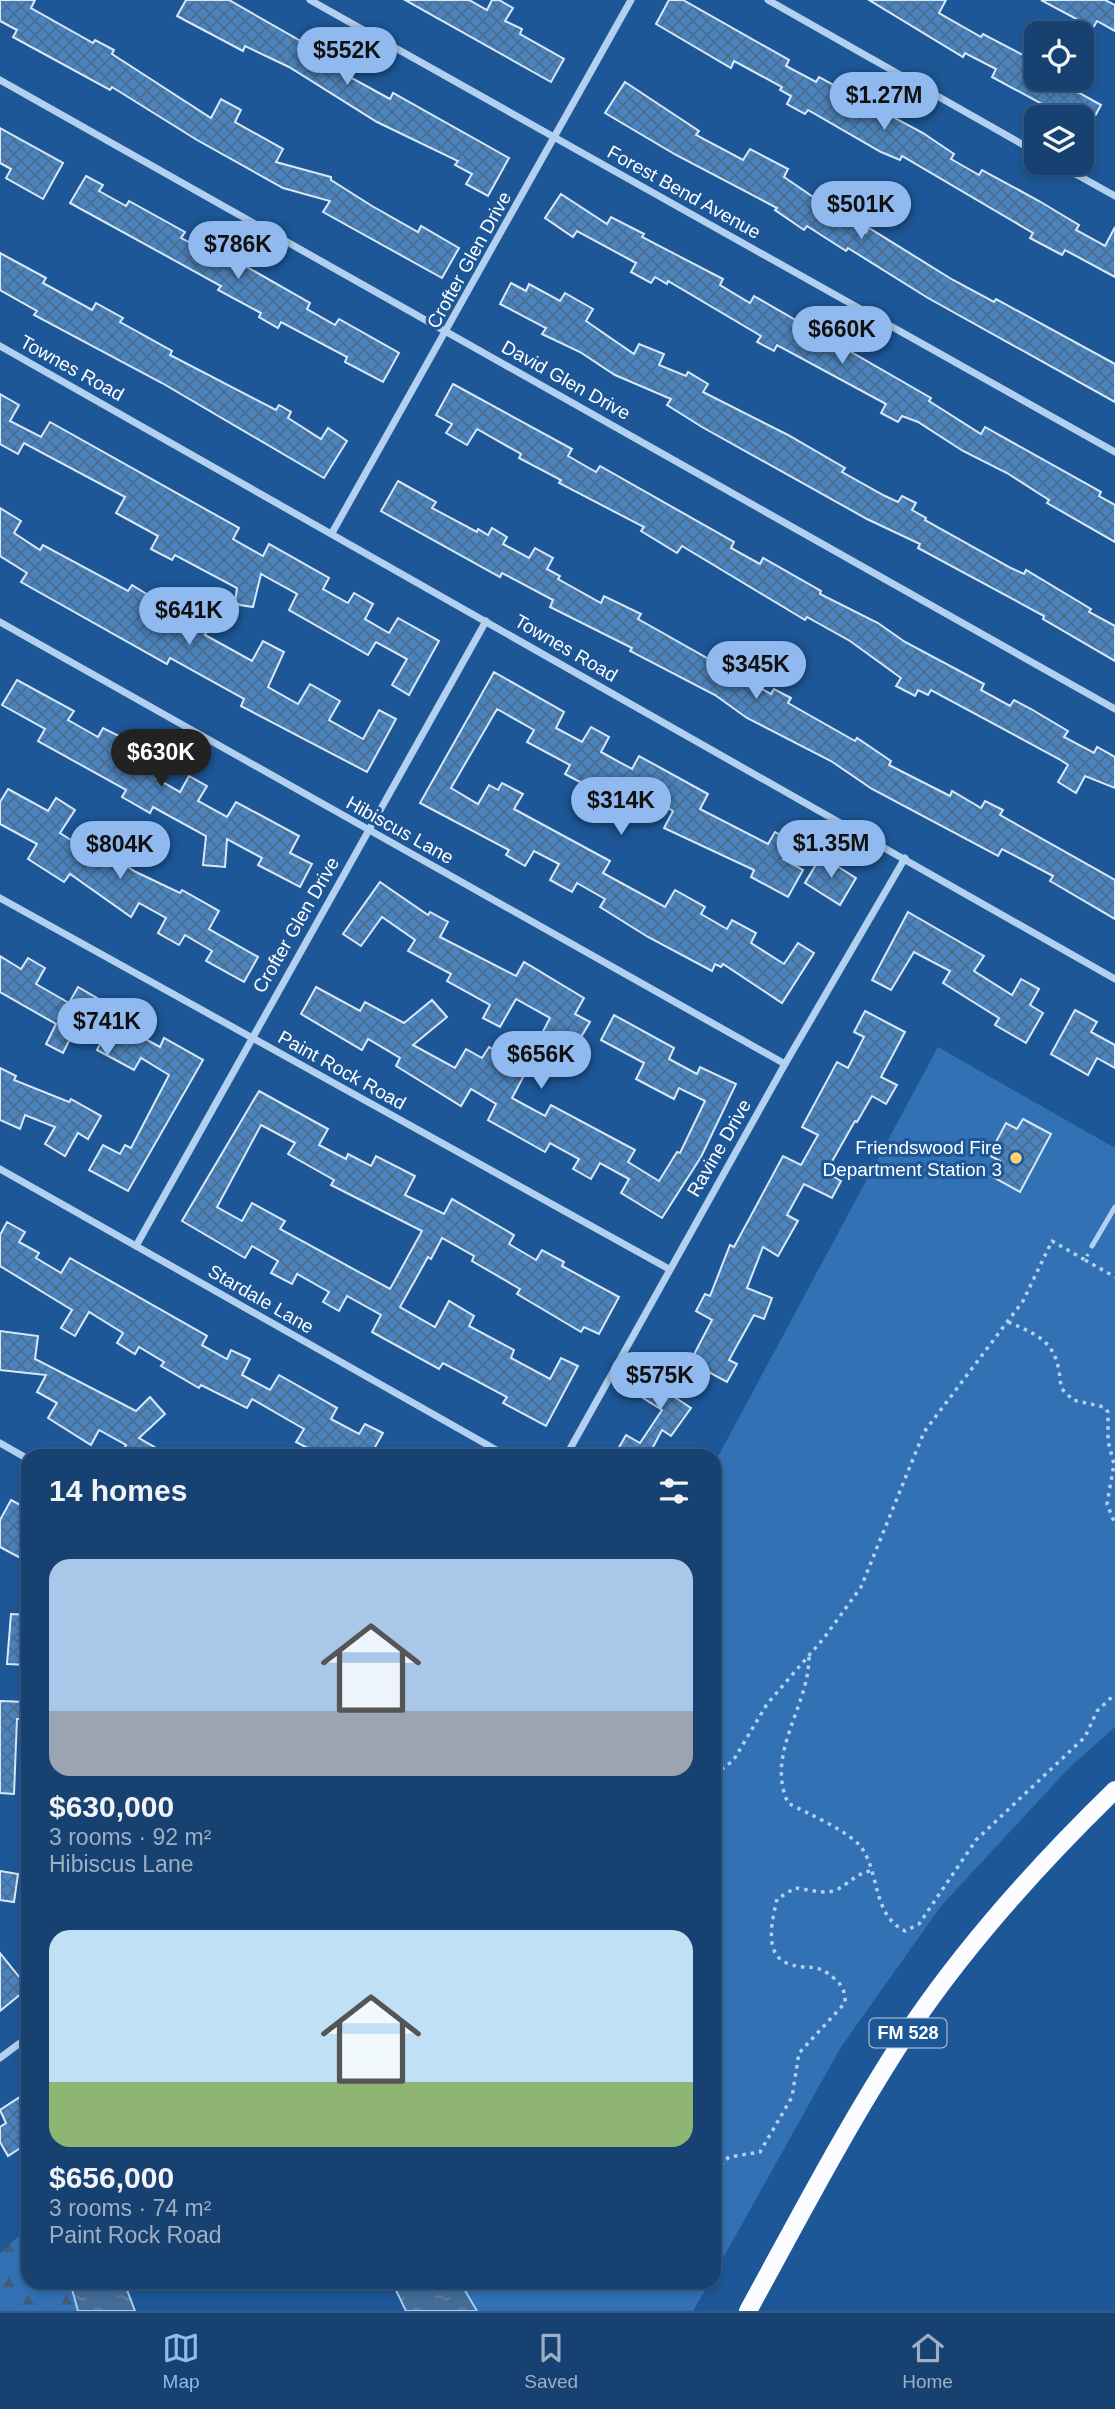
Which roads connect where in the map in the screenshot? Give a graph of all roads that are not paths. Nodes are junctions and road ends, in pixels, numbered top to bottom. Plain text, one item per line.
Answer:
1 (310, 0) edge
2 (631, 0) edge
3 (768, 0) edge
4 (0, 80) edge
5 (554, 137) junction
6 (1024, 145) edge
7 (1077, 175) edge
8 (1115, 196) edge
9 (447, 331) junction
10 (0, 345) edge
11 (1115, 452) edge
12 (332, 533) junction
13 (486, 621) junction
14 (0, 622) edge
15 (1115, 709) edge
16 (369, 831) junction
17 (905, 859) junction
18 (0, 898) edge
19 (1115, 979) edge
20 (251, 1037) junction
21 (785, 1064) junction
22 (0, 1169) edge
23 (1115, 1207) edge
24 (136, 1246) junction
25 (1092, 1246) road end
26 (669, 1269) junction
27 (0, 1443) edge
28 (494, 1449) edge
29 (570, 1449) edge
30 (21, 1455) edge
31 (1115, 1790) edge
32 (21, 2042) edge
33 (0, 2059) edge
34 (748, 2311) edge

1 - 5 street, Forest Bend Avenue
2 - 5 street, Crofter Glen Drive
3 - 6 street
4 - 9 street, David Glen Drive
5 - 9 street, Crofter Glen Drive
5 - 11 street, Forest Bend Avenue
7 - 8 street
9 - 12 street, Crofter Glen Drive
9 - 15 street, David Glen Drive
10 - 12 street, Townes Road
12 - 13 street, Townes Road
13 - 16 street, Crofter Glen Drive
13 - 17 street, Townes Road
14 - 16 street, Hibiscus Lane
16 - 20 street, Crofter Glen Drive
16 - 21 street, Hibiscus Lane
17 - 19 street, Townes Road
17 - 21 street, Ravine Drive
18 - 20 street, Paint Rock Road
20 - 24 street, Crofter Glen Drive
20 - 26 street, Paint Rock Road
21 - 26 street, Ravine Drive
22 - 24 street, Stardale Lane
23 - 25 lane
24 - 28 street, Stardale Lane
26 - 29 street, Ravine Drive
27 - 30 street
31 - 34 main road, FM 528
32 - 33 street

